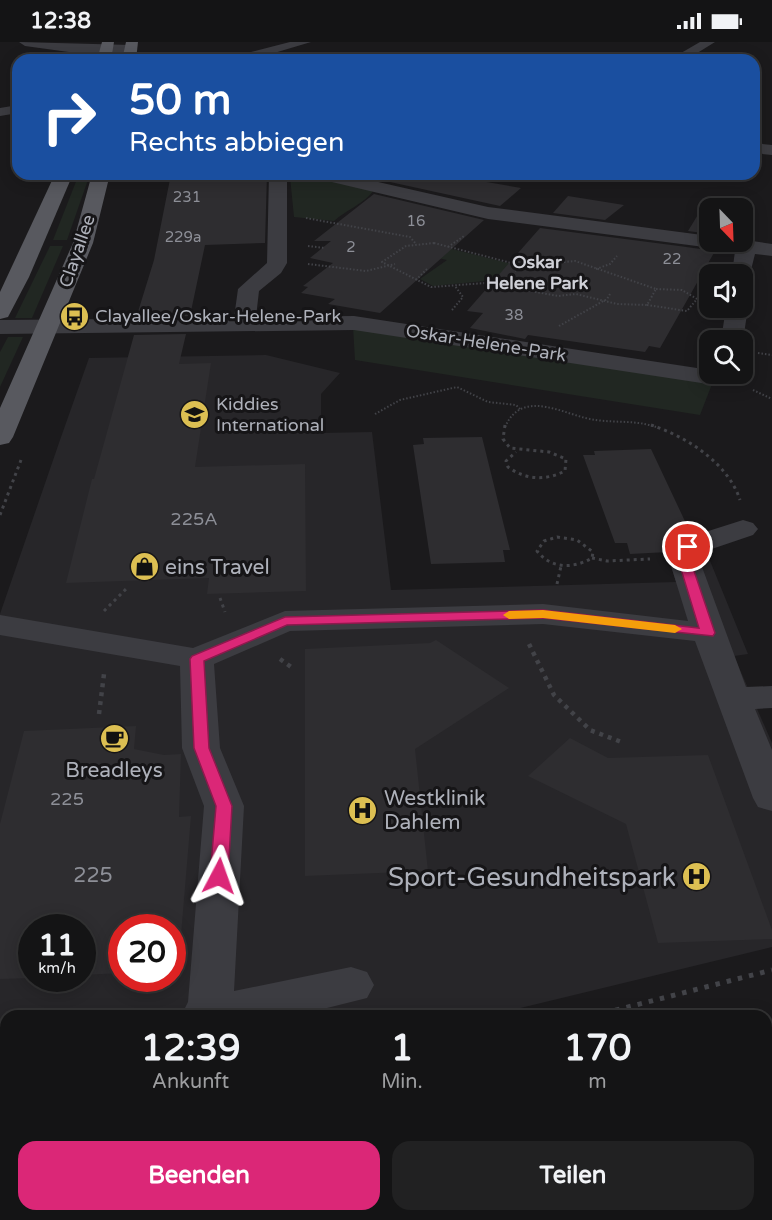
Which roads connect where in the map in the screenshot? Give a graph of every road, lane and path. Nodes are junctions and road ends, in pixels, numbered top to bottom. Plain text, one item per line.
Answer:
1 (25, 42) edge
2 (305, 42) edge
3 (709, 42) edge
4 (106, 50) edge
5 (131, 50) edge
6 (259, 54) edge
7 (687, 54) edge
8 (61, 180) edge
9 (99, 180) edge
10 (278, 180) edge
11 (347, 180) edge
12 (276, 218) junction
13 (699, 240) edge
14 (417, 245) junction
15 (753, 247) edge
16 (772, 250) edge
17 (395, 264) dead end
18 (389, 266) junction
19 (523, 266) junction
20 (274, 268) junction
21 (427, 269) dead end
22 (515, 271) dead end
23 (416, 280) junction
24 (656, 289) junction
25 (610, 294) dead end
26 (602, 300) junction
27 (647, 304) junction
28 (0, 312) edge
29 (244, 323) junction
30 (48, 326) junction
31 (0, 327) edge
32 (532, 350) junction
33 (699, 376) edge
34 (520, 409) junction
35 (375, 414) dead end
36 (0, 436) edge
37 (516, 452) junction
38 (729, 534) joint
39 (683, 556) junction
40 (592, 558) junction
41 (0, 625) edge
42 (708, 633) junction
43 (526, 637) dead end
44 (108, 642) junction
45 (197, 659) junction
46 (772, 697) edge
47 (733, 699) junction
48 (99, 714) dead end
49 (624, 743) dead end
50 (772, 798) edge
51 (772, 970) edge
52 (351, 985) dead end
53 (207, 1010) edge
54 (231, 1010) edge
55 (616, 1010) edge

1 - 4 street
2 - 6 street
3 - 7 street
4 - 5 street
8 - 28 main road, Clayallee
9 - 30 main road, Clayallee
10 - 12 street
11 - 13 street
12 - 14 path
12 - 20 street
14 - 18 path
14 - 19 path
15 - 16 street
17 - 18 path
18 - 20 path
18 - 23 path
19 - 22 path
19 - 24 path
20 - 29 street
21 - 23 path
23 - 26 path
24 - 27 path
24 - 27 path
25 - 26 path
26 - 27 path
26 - 32 path
29 - 30 street, Oskar-Helene-Park
29 - 32 street, Oskar-Helene-Park
30 - 31 street
30 - 36 main road, Clayallee
32 - 33 street, Oskar-Helene-Park
34 - 35 path
34 - 37 path
34 - 38 path
37 - 37 path
38 - 39 street
39 - 40 path
39 - 42 street
40 - 40 path
41 - 44 street
42 - 45 street
42 - 47 street
43 - 49 path
44 - 45 street
44 - 48 path
45 - 53 street
46 - 47 street
47 - 50 street
51 - 55 path
52 - 54 street

